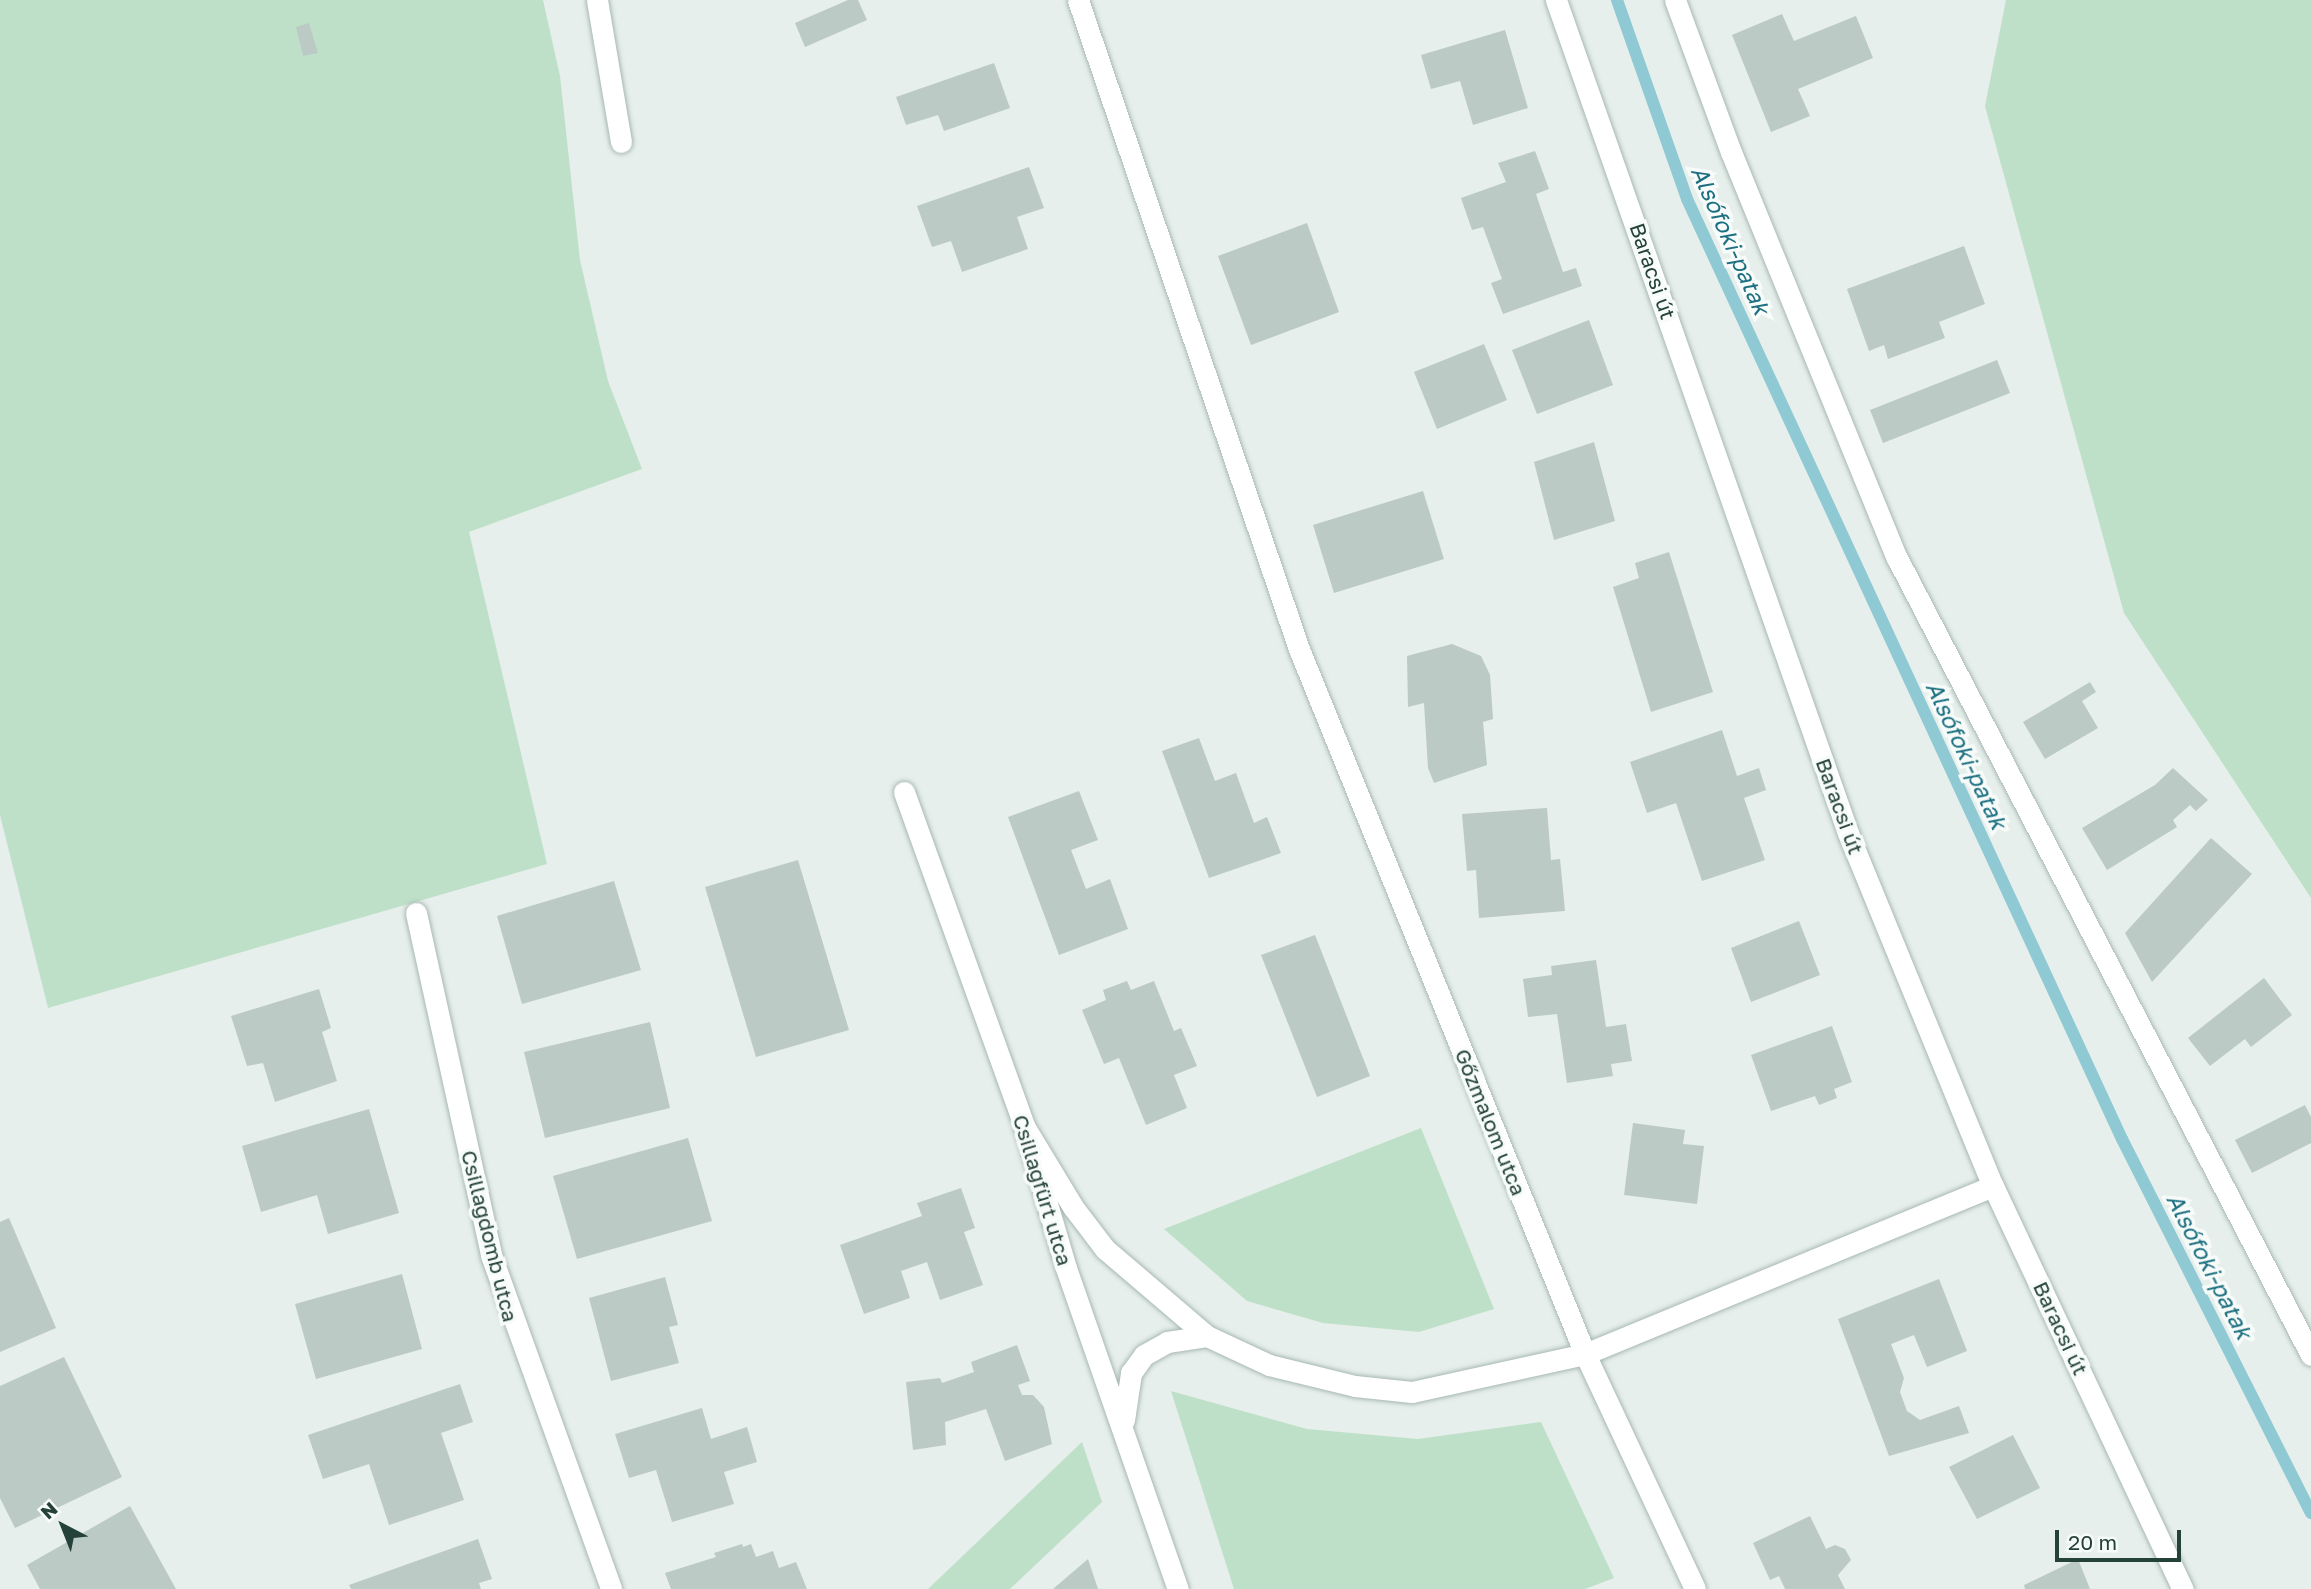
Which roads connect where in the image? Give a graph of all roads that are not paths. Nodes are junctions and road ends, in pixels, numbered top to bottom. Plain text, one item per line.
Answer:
1 (597, 0) edge
2 (1078, 0) edge
3 (1556, 0) edge
4 (1675, 0) edge
5 (621, 142) dead end
6 (904, 792) dead end
7 (416, 913) dead end
8 (1024, 1126) junction
9 (1993, 1186) junction
10 (1207, 1336) junction
11 (1585, 1354) junction
12 (2311, 1354) edge
13 (1124, 1429) junction
14 (611, 1589) edge
15 (1178, 1589) edge
16 (1695, 1589) edge
17 (2183, 1589) edge

1 - 5 street
2 - 11 street, Gőzmalom utca
3 - 9 street, Baracsi út
4 - 12 street
6 - 8 street, Csillagfürt utca
7 - 14 street, Csillagdomb utca
8 - 10 street
8 - 13 street, Csillagfürt utca
9 - 11 street
9 - 17 street, Baracsi út
10 - 11 street
10 - 13 street
11 - 16 street, Gőzmalom utca
13 - 15 street, Csillagfürt utca

